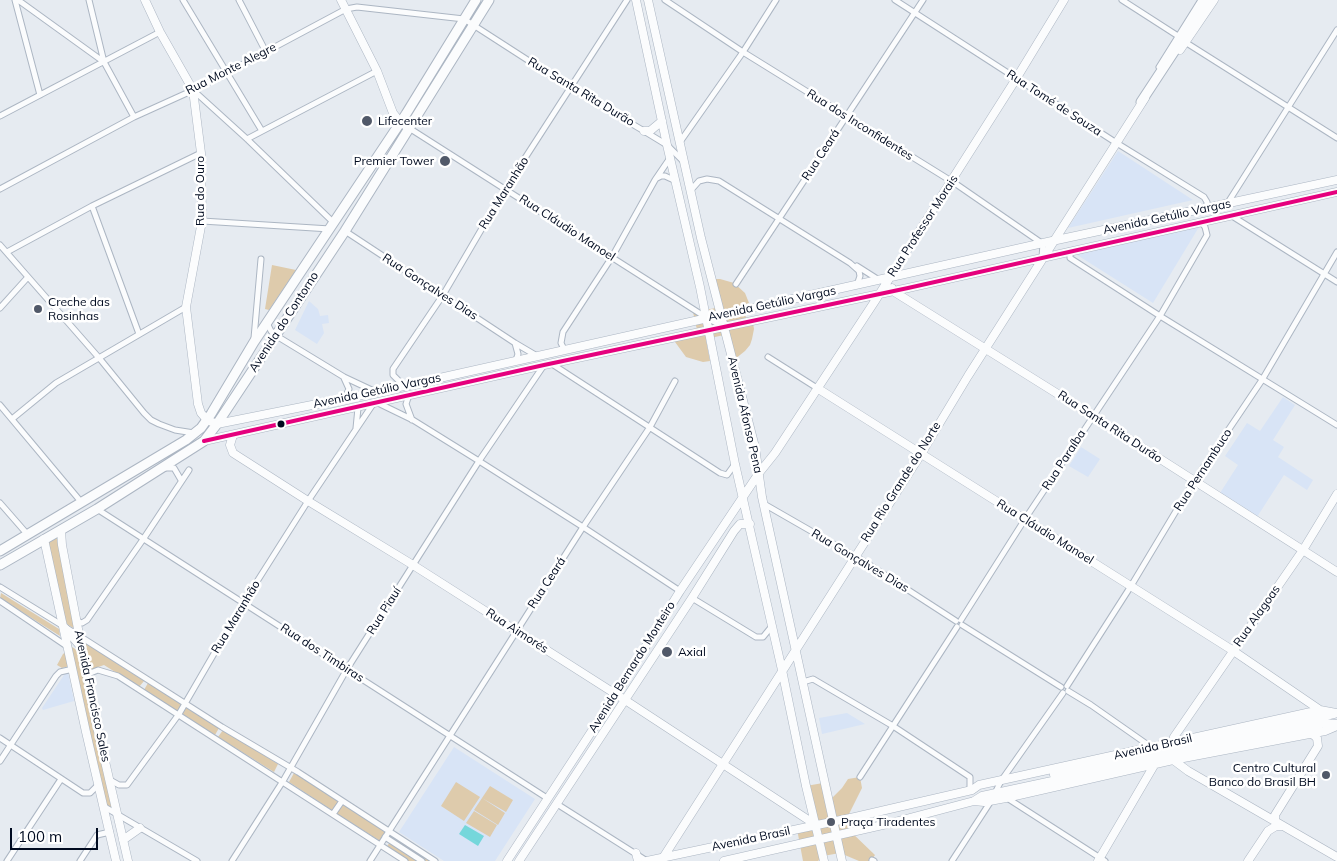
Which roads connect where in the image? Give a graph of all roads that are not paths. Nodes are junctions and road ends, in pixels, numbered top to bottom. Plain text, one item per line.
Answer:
1 (16, 0) edge
2 (88, 0) edge
3 (145, 0) edge
4 (183, 0) edge
5 (239, 0) edge
6 (341, 0) edge
7 (476, 0) edge
8 (489, 0) edge
9 (636, 0) edge
10 (648, 0) edge
11 (665, 0) edge
12 (776, 0) edge
13 (895, 0) edge
14 (923, 0) edge
15 (1064, 0) edge
16 (1122, 0) edge
17 (1201, 0) edge
18 (1208, 0) edge
19 (1214, 0) edge
20 (626, 2) edge
21 (346, 9) junction
22 (915, 12) junction
23 (464, 19) junction
24 (473, 25) junction
25 (1337, 30) edge
26 (160, 32) junction
27 (1178, 36) junction
28 (1185, 42) junction
29 (266, 52) junction
30 (743, 52) junction
31 (104, 62) junction
32 (377, 71) junction
33 (226, 73) junction
34 (1016, 79) junction
35 (571, 88) junction
36 (193, 90) junction
37 (40, 94) junction
38 (1141, 102) junction
39 (1288, 106) junction
40 (0, 116) edge
41 (846, 116) junction
42 (134, 117) junction
43 (662, 121) junction
44 (400, 122) junction
45 (410, 128) junction
46 (262, 131) junction
47 (644, 131) junction
48 (1337, 138) edge
49 (247, 139) junction
50 (1115, 142) junction
51 (680, 143) junction
52 (667, 145) junction
53 (201, 153) junction
54 (670, 158) junction
55 (685, 164) junction
56 (655, 180) junction
57 (1337, 180) edge
58 (676, 181) junction
59 (951, 181) junction
60 (0, 189) edge
61 (505, 189) junction
62 (691, 190) junction
63 (1337, 192) edge
64 (1227, 204) junction
65 (92, 206) junction
66 (1208, 208) junction
67 (1249, 211) junction
68 (1231, 215) junction
69 (780, 218) junction
70 (202, 221) junction
71 (1201, 222) junction
72 (332, 226) junction
73 (1248, 226) junction
74 (1060, 229) junction
75 (345, 231) junction
76 (1065, 239) junction
77 (1052, 242) junction
78 (0, 244) edge
79 (1043, 244) junction
80 (1070, 251) junction
81 (7, 252) junction
82 (1337, 252) edge
83 (612, 257) junction
84 (1042, 258) junction
85 (260, 259) dead end
86 (850, 263) junction
87 (1324, 274) junction
88 (28, 277) junction
89 (889, 278) junction
90 (879, 280) junction
91 (1337, 282) edge
92 (736, 284) dead end
93 (857, 285) junction
94 (893, 291) junction
95 (879, 294) junction
96 (443, 295) junction
97 (186, 307) junction
98 (0, 308) edge
99 (721, 315) junction
100 (1160, 316) junction
101 (707, 318) junction
102 (267, 323) junction
103 (724, 327) junction
104 (709, 330) junction
105 (139, 334) junction
106 (275, 335) junction
107 (254, 342) junction
108 (515, 343) junction
109 (985, 348) junction
110 (564, 349) junction
111 (537, 356) junction
112 (768, 357) dead end
113 (100, 359) junction
114 (516, 360) junction
115 (548, 364) junction
116 (344, 377) junction
117 (1262, 380) junction
118 (676, 381) dead end
119 (404, 386) junction
120 (817, 388) junction
121 (377, 392) junction
122 (409, 395) junction
123 (345, 398) junction
124 (392, 399) junction
125 (375, 403) junction
126 (0, 405) edge
127 (358, 408) junction
128 (1093, 416) junction
129 (12, 419) junction
130 (207, 420) junction
131 (412, 420) junction
132 (217, 424) junction
133 (1337, 425) edge
134 (650, 427) junction
135 (175, 430) junction
136 (355, 431) junction
137 (196, 433) junction
138 (233, 435) junction
139 (204, 441) junction
140 (182, 442) junction
141 (754, 447) junction
142 (775, 453) junction
143 (920, 454) junction
144 (479, 461) junction
145 (735, 464) junction
146 (164, 468) junction
147 (189, 470) dead end
148 (759, 473) junction
149 (181, 480) junction
150 (1194, 481) junction
151 (1337, 494) edge
152 (743, 499) junction
153 (308, 501) junction
154 (0, 504) edge
155 (763, 504) junction
156 (79, 505) junction
157 (97, 509) junction
158 (1025, 519) junction
159 (725, 524) junction
160 (750, 524) junction
161 (583, 526) junction
162 (61, 530) junction
163 (734, 531) junction
164 (28, 535) junction
165 (144, 538) junction
166 (44, 539) junction
167 (1303, 550) junction
168 (0, 551) edge
169 (853, 558) junction
170 (0, 565) edge
171 (413, 565) junction
172 (1337, 572) edge
173 (1131, 586) junction
174 (0, 588) edge
175 (680, 591) junction
176 (692, 598) junction
177 (0, 601) edge
178 (244, 602) junction
179 (77, 621) junction
180 (959, 623) junction
181 (63, 626) junction
182 (772, 626) junction
183 (516, 630) junction
184 (80, 637) junction
185 (68, 647) junction
186 (796, 649) junction
187 (1232, 650) junction
188 (84, 654) junction
189 (73, 669) junction
190 (347, 669) junction
191 (782, 670) junction
192 (88, 674) junction
193 (147, 679) junction
194 (803, 682) junction
195 (774, 685) junction
196 (786, 686) junction
197 (1065, 689) junction
198 (140, 690) junction
199 (616, 694) junction
200 (625, 700) junction
201 (185, 704) junction
202 (1320, 710) junction
203 (1337, 712) edge
204 (179, 714) junction
205 (96, 718) junction
206 (84, 720) junction
207 (1323, 723) junction
208 (1337, 725) edge
209 (893, 726) junction
210 (222, 727) junction
211 (1312, 734) junction
212 (449, 735) junction
213 (0, 738) edge
214 (215, 738) junction
215 (11, 745) junction
216 (1151, 748) junction
217 (1168, 751) junction
218 (0, 761) edge
219 (723, 764) junction
220 (290, 768) junction
221 (1139, 768) junction
222 (860, 777) dead end
223 (61, 779) junction
224 (110, 779) junction
225 (283, 781) junction
226 (1146, 781) junction
227 (98, 785) junction
228 (971, 790) junction
229 (990, 795) junction
230 (1020, 795) junction
231 (548, 798) junction
232 (1006, 798) junction
233 (809, 800) junction
234 (342, 801) junction
235 (557, 804) junction
236 (103, 806) junction
237 (1019, 806) junction
238 (793, 810) junction
239 (333, 814) junction
240 (118, 815) junction
241 (1265, 815) junction
242 (1274, 821) junction
243 (833, 822) junction
244 (816, 825) junction
245 (1283, 826) junction
246 (140, 828) junction
247 (389, 831) junction
248 (1268, 831) junction
249 (110, 832) junction
250 (836, 836) junction
251 (385, 837) junction
252 (123, 840) junction
253 (819, 840) junction
254 (380, 845) junction
255 (669, 848) junction
256 (676, 855) junction
257 (637, 857) edge
258 (1337, 857) edge
259 (662, 859) edge
260 (1101, 860) edge
261 (7, 861) edge
262 (80, 861) edge
263 (116, 861) edge
264 (128, 861) edge
265 (197, 861) edge
266 (232, 861) edge
267 (370, 861) edge
268 (405, 861) edge
269 (422, 861) edge
270 (435, 861) edge
271 (507, 861) edge
272 (519, 861) edge
273 (647, 861) edge
274 (724, 861) edge
275 (824, 861) edge
276 (842, 861) edge
277 (952, 861) edge
278 (1248, 861) edge

1 - 31 street
1 - 37 street
2 - 31 street
3 - 26 street, Rua do Ouro
4 - 33 street
5 - 29 street
6 - 21 street
7 - 23 main road, Avenida do Contorno
8 - 24 main road, Avenida do Contorno
9 - 43 street, Avenida Afonso Pena
10 - 51 street, Avenida Afonso Pena
11 - 30 street, Rua dos Inconfidentes
12 - 30 street
13 - 22 street, Rua Tomé de Souza
14 - 22 street, Rua Ceará
15 - 34 street, Rua Professor Morais
16 - 27 street
17 - 27 street, Rua Rio Grande do Norte
18 - 38 main road
19 - 28 street, Rua Rio Grande do Norte
20 - 35 street, Rua Maranhão
21 - 23 street, Rua Monte Alegre
21 - 29 street, Rua Monte Alegre
21 - 32 street
22 - 34 street, Rua Tomé de Souza
22 - 41 street, Rua Ceará
23 - 24 street, Rua Monte Alegre
23 - 44 main road, Avenida do Contorno
24 - 35 street, Rua Santa Rita Durão
24 - 45 main road, Avenida do Contorno
25 - 39 street
26 - 31 street
26 - 36 street, Rua do Ouro
27 - 38 street, Rua Rio Grande do Norte
28 - 38 street, Rua Rio Grande do Norte
28 - 39 street
29 - 33 street, Rua Monte Alegre
30 - 41 street, Rua dos Inconfidentes
30 - 51 street
31 - 37 street
31 - 42 street
32 - 44 street
32 - 46 street
33 - 36 street, Rua Monte Alegre
33 - 46 street
34 - 50 street, Rua Tomé de Souza
34 - 59 street, Rua Professor Morais
35 - 47 street, Rua Santa Rita Durão
35 - 61 street, Rua Maranhão
36 - 42 street, Rua Monte Alegre
36 - 49 street
36 - 53 street, Rua do Ouro
37 - 40 street
38 - 50 street, Rua Rio Grande do Norte
39 - 48 street
39 - 64 street
41 - 59 street, Rua dos Inconfidentes
41 - 69 street, Rua Ceará
42 - 60 street, Rua Monte Alegre
43 - 47 street
43 - 52 street, Avenida Afonso Pena
44 - 45 street
44 - 72 main road, Avenida do Contorno
45 - 61 street, Rua Cláudio Manoel
45 - 75 main road, Avenida do Contorno
46 - 49 street
47 - 52 street, Rua Santa Rita Durão
49 - 72 street
50 - 66 street, Rua Tomé de Souza
50 - 74 street, Rua Rio Grande do Norte
51 - 55 street, Avenida Afonso Pena
52 - 54 street, Avenida Afonso Pena
52 - 55 street, Rua Santa Rita Durão
53 - 65 street
53 - 70 street, Rua do Ouro
54 - 56 street
54 - 58 street, Avenida Afonso Pena
55 - 62 street, Avenida Afonso Pena
56 - 58 street
56 - 83 street
57 - 64 street, Avenida Getúlio Vargas
58 - 101 street, Avenida Afonso Pena
59 - 79 street, Rua dos Inconfidentes
59 - 89 street, Rua Professor Morais
61 - 83 street, Rua Cláudio Manoel
61 - 96 street, Rua Maranhão
62 - 69 street
62 - 99 street, Avenida Afonso Pena
63 - 67 street, Avenida Getúlio Vargas
64 - 66 street, Avenida Getúlio Vargas
65 - 81 street
65 - 105 street
66 - 76 street, Avenida Getúlio Vargas
67 - 68 street, Avenida Getúlio Vargas
67 - 73 street
68 - 71 street, Avenida Getúlio Vargas
68 - 73 street
69 - 86 street
69 - 92 street, Rua Ceará
70 - 72 street
70 - 97 street, Rua do Ouro
71 - 80 street, Avenida Getúlio Vargas
71 - 100 street, Rua Paraíba
72 - 102 main road, Avenida do Contorno
73 - 87 street
74 - 76 street
74 - 77 street, Rua Rio Grande do Norte
75 - 96 street, Rua Gonçalves Dias
75 - 106 main road, Avenida do Contorno
76 - 77 street, Avenida Getúlio Vargas
77 - 79 street, Avenida Getúlio Vargas
77 - 84 street, Rua Rio Grande do Norte
78 - 81 street
79 - 84 street
79 - 89 street, Avenida Getúlio Vargas
80 - 84 street, Avenida Getúlio Vargas
80 - 100 street
81 - 88 street
82 - 87 street, Rua Pernambuco
83 - 101 street, Rua Cláudio Manoel
83 - 110 street
84 - 94 street, Avenida Getúlio Vargas
84 - 109 street, Rua Rio Grande do Norte
85 - 107 street
86 - 90 street
86 - 93 street
87 - 91 street
87 - 117 street, Rua Pernambuco
88 - 98 street
88 - 113 street
89 - 90 street, Avenida Getúlio Vargas
89 - 94 street
89 - 95 street, Rua Professor Morais
90 - 93 street, Avenida Getúlio Vargas
93 - 99 street, Avenida Getúlio Vargas
94 - 95 street, Avenida Getúlio Vargas
94 - 109 street, Rua Santa Rita Durão
95 - 103 street, Avenida Getúlio Vargas
95 - 120 street, Rua Professor Morais
96 - 108 street, Rua Gonçalves Dias
96 - 119 street, Rua Maranhão
97 - 105 street
97 - 130 street, Rua do Ouro
99 - 101 street, Avenida Getúlio Vargas
99 - 103 street, Avenida Afonso Pena
100 - 117 street
100 - 128 street, Rua Paraíba
101 - 103 street, Rua Cláudio Manoel
101 - 104 street, Avenida Afonso Pena
101 - 110 street, Avenida Getúlio Vargas
102 - 106 street
102 - 107 main road, Avenida do Contorno
103 - 104 street, Avenida Getúlio Vargas
103 - 141 street, Avenida Afonso Pena
104 - 115 street, Avenida Getúlio Vargas
104 - 145 street, Avenida Afonso Pena
105 - 113 street
106 - 116 street
106 - 132 main road, Avenida do Contorno
107 - 130 main road, Avenida do Contorno
108 - 111 street, Rua Gonçalves Dias
108 - 114 street
109 - 128 street, Rua Santa Rita Durão
109 - 143 street, Rua Rio Grande do Norte
110 - 111 street, Avenida Getúlio Vargas
111 - 114 street, Avenida Getúlio Vargas
112 - 120 street, Rua Cláudio Manoel
113 - 129 street
113 - 135 street
114 - 119 street, Avenida Getúlio Vargas
115 - 122 street, Avenida Getúlio Vargas
115 - 134 street
115 - 144 street, Rua Piauí
116 - 121 street
116 - 123 street
117 - 133 street
117 - 150 street, Rua Pernambuco
118 - 134 street, Rua Ceará
119 - 121 street, Avenida Getúlio Vargas
120 - 142 street, Rua Professor Morais
120 - 143 street, Rua Cláudio Manoel
121 - 123 street, Avenida Getúlio Vargas
121 - 124 street
122 - 124 street, Avenida Getúlio Vargas
122 - 131 street
123 - 127 street
123 - 132 street, Avenida Getúlio Vargas
124 - 125 street, Avenida Getúlio Vargas
125 - 127 street, Avenida Getúlio Vargas
125 - 131 street
125 - 136 street, Rua Maranhão
126 - 129 street
127 - 136 street, Rua Maranhão
127 - 138 street, Avenida Getúlio Vargas
128 - 150 street, Rua Santa Rita Durão
128 - 158 street, Rua Paraíba
129 - 156 street
130 - 132 street
130 - 137 main road, Avenida do Contorno
131 - 144 street
132 - 139 main road, Avenida do Contorno
134 - 145 street
134 - 161 street, Rua Ceará
135 - 137 street
135 - 140 street
136 - 153 street, Rua Maranhão
137 - 140 main road, Avenida do Contorno
138 - 139 street, Avenida Getúlio Vargas
138 - 153 street, Rua Aimorés
139 - 146 main road, Avenida do Contorno
140 - 156 main road, Avenida do Contorno
141 - 142 street
141 - 148 street, Avenida Afonso Pena
142 - 148 street, Rua Professor Morais
143 - 158 street, Rua Cláudio Manoel
143 - 169 street, Rua Rio Grande do Norte
144 - 161 street
144 - 171 street, Rua Piauí
145 - 152 street, Avenida Afonso Pena
146 - 149 street
146 - 157 main road, Avenida do Contorno
147 - 149 street
148 - 152 street, Avenida Bernardo Monteiro
148 - 155 street, Avenida Afonso Pena
149 - 165 street
150 - 167 street, Rua Santa Rita Durão
150 - 173 street, Rua Pernambuco
151 - 167 street, Rua Alagoas
152 - 159 street, Avenida Bernardo Monteiro
152 - 160 street, Avenida Afonso Pena
153 - 171 street, Rua Aimorés
153 - 178 street, Rua Maranhão
154 - 164 street
155 - 169 street, Rua Gonçalves Dias
155 - 186 street, Avenida Afonso Pena
156 - 164 main road, Avenida do Contorno
156 - 166 main road
157 - 162 main road, Avenida do Contorno
157 - 165 street, Rua dos Timbiras
158 - 173 street, Rua Cláudio Manoel
158 - 180 street, Rua Paraíba
159 - 163 street
159 - 175 street, Avenida Bernardo Monteiro
160 - 163 street
160 - 182 street, Avenida Afonso Pena
161 - 175 street
161 - 183 street, Rua Ceará
162 - 166 main road, Avenida do Contorno
162 - 179 street, Avenida Francisco Sales
163 - 176 street, Avenida Bernardo Monteiro
164 - 168 main road, Avenida do Contorno
165 - 178 street, Rua dos Timbiras
165 - 179 street
166 - 170 main road, Avenida do Contorno
166 - 181 street, Avenida Francisco Sales
167 - 172 street, Rua Santa Rita Durão
167 - 187 street, Rua Alagoas
169 - 180 street, Rua Gonçalves Dias
169 - 186 street, Rua Rio Grande do Norte
171 - 183 street, Rua Aimorés
171 - 190 street, Rua Piauí
173 - 187 street, Rua Cláudio Manoel
173 - 197 street, Rua Pernambuco
174 - 181 street
175 - 199 street, Avenida Bernardo Monteiro
176 - 182 street
176 - 200 street, Avenida Bernardo Monteiro
177 - 185 street
178 - 190 street, Rua dos Timbiras
178 - 201 street, Rua Maranhão
179 - 184 street, Avenida Francisco Sales
180 - 197 street, Rua Gonçalves Dias
180 - 209 street, Rua Paraíba
181 - 184 street
181 - 185 street, Avenida Francisco Sales
181 - 188 street
182 - 191 street, Avenida Afonso Pena
183 - 199 street, Rua Aimorés
183 - 212 street, Rua Ceará
184 - 188 street, Avenida Francisco Sales
184 - 193 street
185 - 189 street, Avenida Francisco Sales
186 - 191 street, Rua Rio Grande do Norte
186 - 194 street, Avenida Afonso Pena
187 - 202 street, Rua Cláudio Manoel
187 - 217 street, Rua Alagoas
188 - 192 street, Avenida Francisco Sales
189 - 206 street, Avenida Francisco Sales
189 - 215 street
190 - 212 street, Rua dos Timbiras
190 - 220 street, Rua Piauí
191 - 195 street, Rua Rio Grande do Norte
191 - 196 street, Avenida Afonso Pena
192 - 198 street
192 - 205 street, Avenida Francisco Sales
193 - 198 street
193 - 201 street
194 - 209 street
194 - 243 street, Avenida Afonso Pena
195 - 196 street
195 - 219 street, Rua Rio Grande do Norte
196 - 233 street, Avenida Afonso Pena
197 - 216 street, Rua Gonçalves Dias
197 - 229 street, Rua Pernambuco
198 - 204 street
199 - 200 street, Rua Aimorés
199 - 231 street, Avenida Bernardo Monteiro
200 - 219 street, Rua Aimorés
200 - 235 street, Avenida Bernardo Monteiro
201 - 204 street, Rua Maranhão
201 - 210 street
202 - 203 street, Avenida Brasil
202 - 217 street, Avenida Brasil
203 - 207 street
203 - 217 street, Avenida Brasil
204 - 214 street
204 - 224 street, Rua Maranhão
205 - 206 street
205 - 224 street, Avenida Francisco Sales
206 - 227 street, Avenida Francisco Sales
207 - 208 street, Avenida Brasil
207 - 217 street, Avenida Brasil
208 - 211 street, Avenida Brasil
209 - 222 street, Rua Paraíba
209 - 228 street
210 - 214 street
210 - 220 street
211 - 217 street, Avenida Brasil
211 - 242 street
212 - 231 street, Rua dos Timbiras
212 - 247 street, Rua Ceará
213 - 215 street
214 - 225 street
215 - 218 street
215 - 223 street
216 - 217 street, Avenida Brasil
216 - 229 street, Avenida Brasil
217 - 221 street, Avenida Brasil
217 - 226 street, Rua Alagoas
217 - 229 street, Avenida Brasil
217 - 241 street
219 - 238 street, Rua Aimorés
219 - 255 street, Rua Rio Grande do Norte
220 - 225 street, Rua Piauí
220 - 234 street
221 - 226 street
221 - 230 street, Avenida Brasil
223 - 227 street
223 - 261 street
224 - 240 street, Avenida Francisco Sales
225 - 239 street
225 - 266 street, Rua Piauí
226 - 260 street, Rua Alagoas
227 - 236 street, Avenida Francisco Sales
228 - 229 street, Avenida Brasil
228 - 229 street, Avenida Brasil
228 - 243 street, Avenida Brasil
229 - 232 street, Avenida Brasil
229 - 250 street, Avenida Brasil
229 - 277 street, Rua Pernambuco
230 - 232 street, Avenida Brasil
230 - 237 street
231 - 271 street, Avenida Bernardo Monteiro
232 - 237 street
233 - 238 street
233 - 244 street, Avenida Afonso Pena
234 - 239 street
234 - 247 street
235 - 257 street
235 - 272 street, Avenida Bernardo Monteiro
236 - 240 street
236 - 249 street, Avenida Francisco Sales
237 - 260 street
238 - 244 street, Rua Aimorés
239 - 254 street
240 - 246 street
240 - 252 street, Avenida Francisco Sales
241 - 242 street
241 - 248 street
242 - 245 street
243 - 244 street, Avenida Brasil
243 - 250 street, Avenida Afonso Pena
244 - 253 street, Avenida Afonso Pena
244 - 256 street, Avenida Brasil
245 - 248 street
245 - 258 street
246 - 252 street
246 - 265 street
247 - 251 street, Rua Ceará
247 - 270 street
248 - 278 street
249 - 262 street
249 - 263 street, Avenida Francisco Sales
250 - 253 street, Avenida Brasil
250 - 276 street, Avenida Afonso Pena
251 - 254 street, Rua Ceará
251 - 269 street
252 - 264 street, Avenida Francisco Sales
253 - 274 street, Avenida Brasil
253 - 275 street, Avenida Afonso Pena
254 - 267 street, Rua Ceará
254 - 268 street
255 - 256 street
255 - 259 street, Rua Rio Grande do Norte
256 - 259 street, Avenida Brasil
257 - 273 street
259 - 273 street, Avenida Brasil

